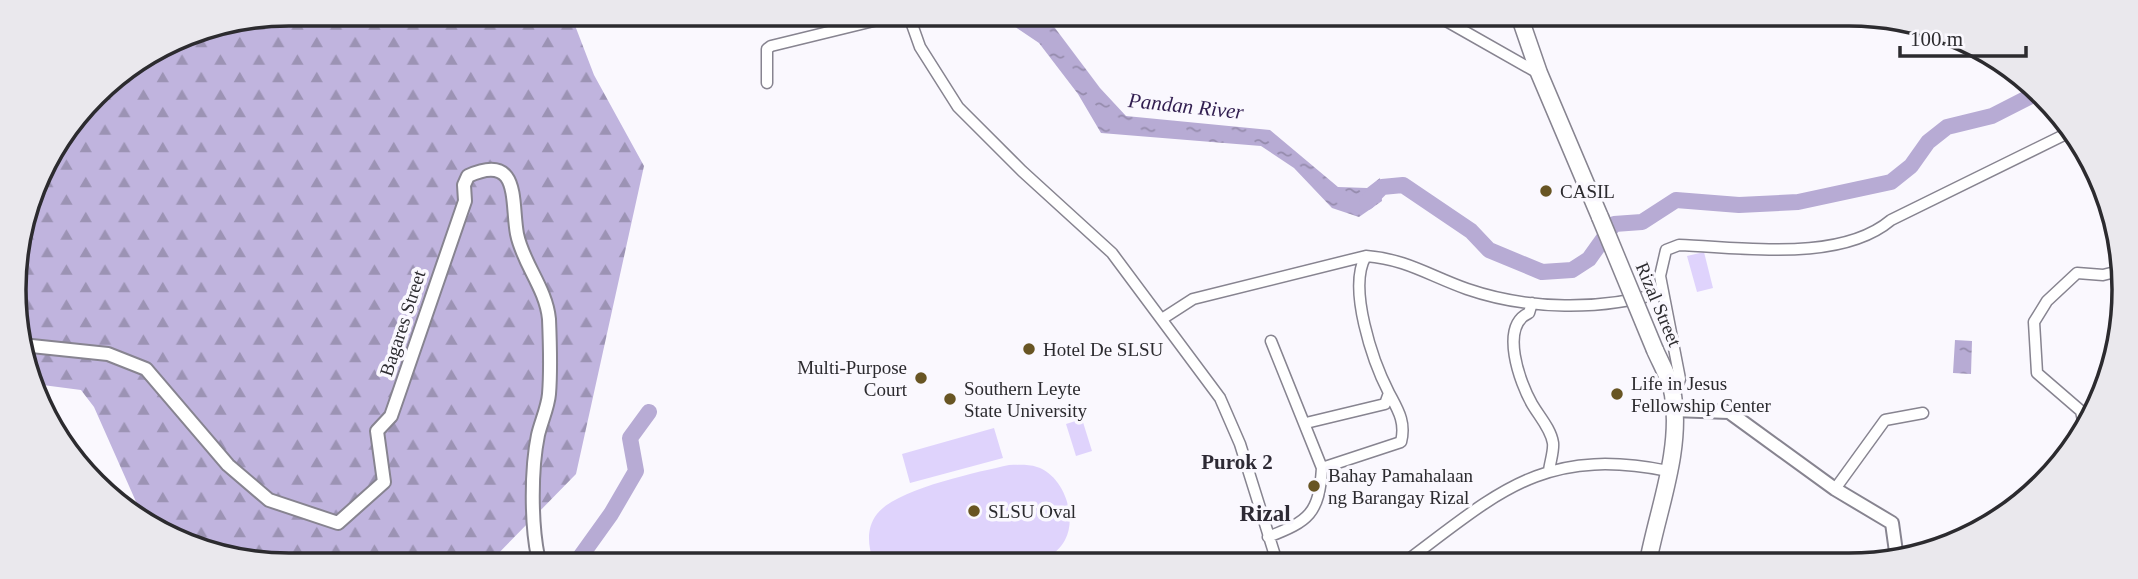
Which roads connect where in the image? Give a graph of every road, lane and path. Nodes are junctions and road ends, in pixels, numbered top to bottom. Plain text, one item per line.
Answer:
1 (853, 26) edge
2 (913, 26) edge
3 (1455, 26) edge
4 (1523, 26) edge
5 (1539, 73) junction
6 (768, 83) dead end
7 (2062, 136) edge
8 (1366, 256) junction
9 (2111, 273) edge
10 (1663, 292) junction
11 (1532, 303) junction
12 (1162, 319) junction
13 (1271, 341) dead end
14 (32, 346) edge
15 (1389, 393) junction
16 (1673, 403) junction
17 (2081, 412) edge
18 (1923, 413) dead end
19 (1306, 423) junction
20 (1322, 468) junction
21 (1549, 471) junction
22 (1668, 471) junction
23 (1835, 489) junction
24 (1268, 537) junction
25 (1896, 549) edge
26 (537, 553) edge
27 (1274, 553) edge
28 (1417, 553) edge
29 (1650, 553) edge

1 - 6 street
2 - 12 street
3 - 5 street
4 - 5 main road, Rizal Street
5 - 16 main road, Rizal Street, bridge
7 - 10 street
8 - 11 street
8 - 12 street
8 - 15 street
9 - 17 street
10 - 11 street
10 - 16 street
11 - 21 street
12 - 24 street
13 - 19 street
14 - 26 street, Bagares Street
15 - 19 street
15 - 20 street
16 - 22 main road, Rizal Street
16 - 23 street
18 - 23 street
19 - 20 street
20 - 24 street
21 - 22 street
21 - 28 street
22 - 29 main road, Rizal Street
23 - 25 street
24 - 27 street

